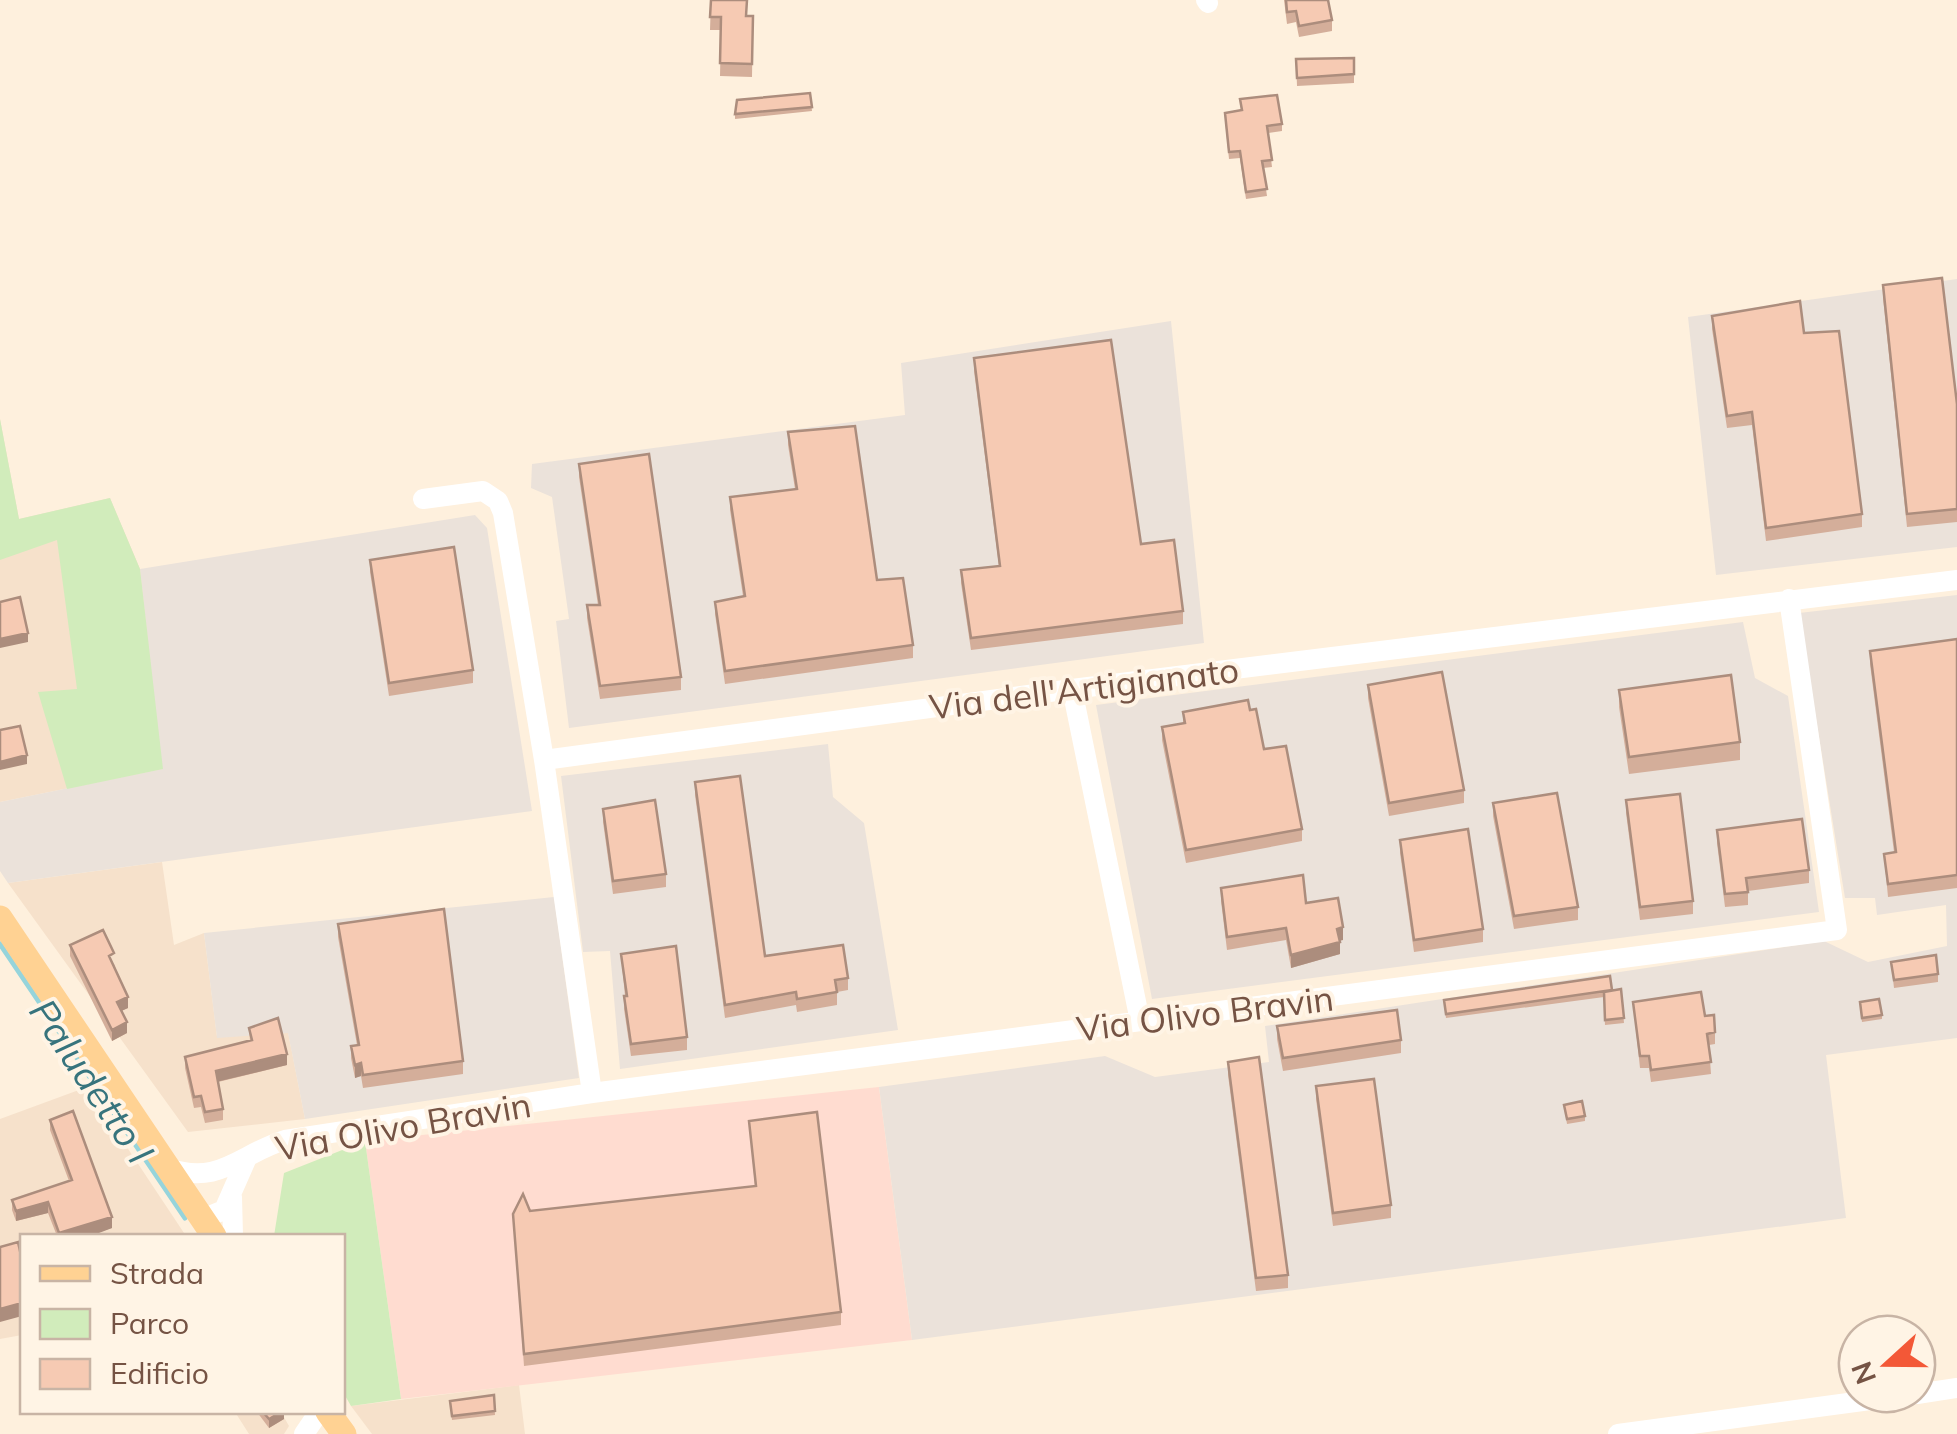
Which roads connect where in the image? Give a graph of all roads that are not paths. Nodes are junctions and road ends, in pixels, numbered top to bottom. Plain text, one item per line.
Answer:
1 (423, 499) dead end
2 (1957, 580) edge
3 (1790, 599) junction
4 (1072, 689) junction
5 (544, 760) junction
6 (0, 918) edge
7 (1140, 1021) junction
8 (592, 1093) junction
9 (240, 1163) junction
10 (168, 1168) junction
11 (232, 1195) junction
12 (205, 1223) edge
13 (232, 1234) edge
14 (1837, 1405) edge
15 (321, 1414) edge
16 (325, 1414) edge
17 (304, 1434) edge
18 (344, 1434) edge
19 (1618, 1434) edge

1 - 5 street
2 - 3 street, Via dell'Artigianato
3 - 4 street, Via dell'Artigianato
3 - 7 street, Via Olivo Bravin
4 - 5 street, Via dell'Artigianato
4 - 7 street
5 - 8 street
6 - 10 main road
7 - 8 street, Via Olivo Bravin
8 - 9 street, Via Olivo Bravin
9 - 10 street
9 - 11 street
9 - 12 street
10 - 12 main road
11 - 12 street
11 - 13 street
14 - 19 street
15 - 17 street
16 - 18 main road

